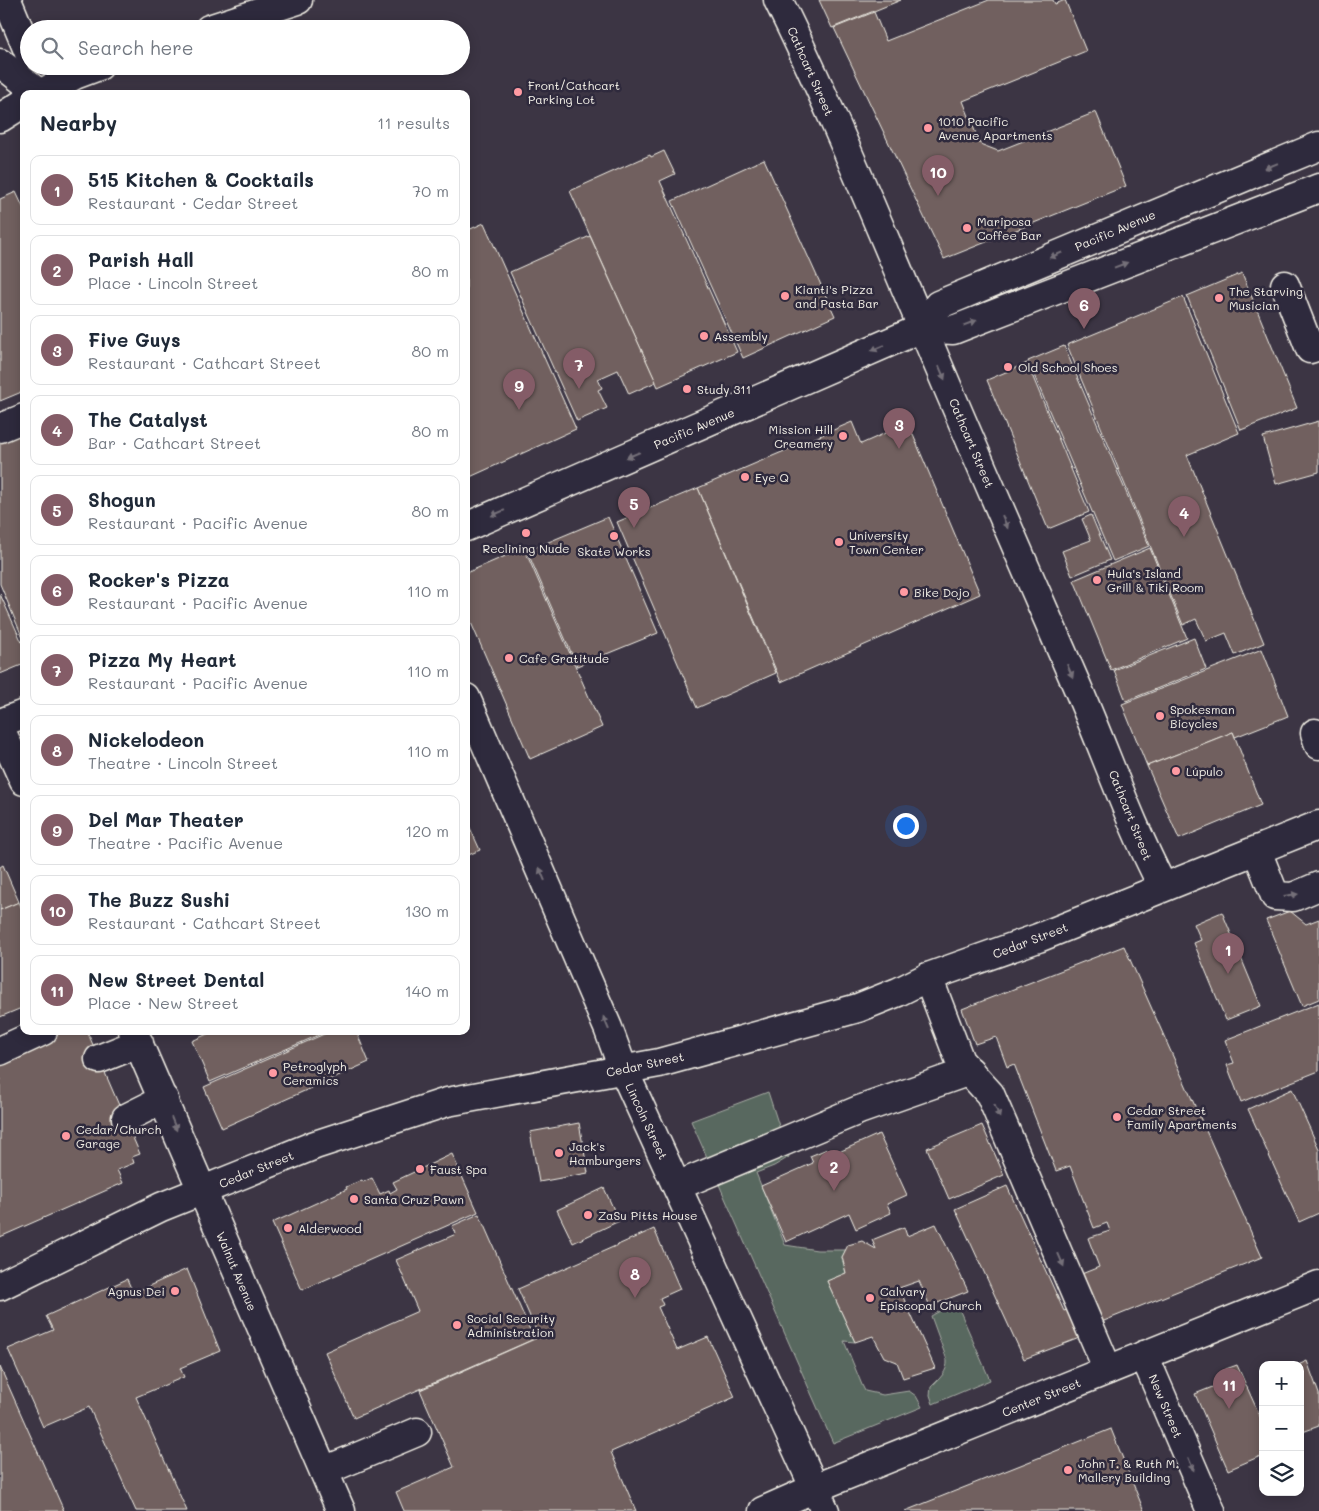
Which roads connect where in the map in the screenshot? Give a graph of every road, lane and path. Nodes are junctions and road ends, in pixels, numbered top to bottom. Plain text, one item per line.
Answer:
1 (7, 0) edge
2 (298, 0) edge
3 (778, 0) edge
4 (237, 20) edge
5 (20, 31) edge
6 (0, 63) edge
7 (35, 75) edge
8 (73, 75) edge
9 (35, 90) edge
10 (39, 90) edge
11 (47, 90) edge
12 (20, 106) edge
13 (0, 118) edge
14 (1318, 152) edge
15 (1319, 188) edge
16 (1285, 285) dead end
17 (922, 328) junction
18 (1319, 346) edge
19 (20, 420) edge
20 (0, 428) edge
21 (470, 525) edge
22 (470, 707) edge
23 (20, 716) edge
24 (0, 723) edge
25 (0, 728) edge
26 (20, 772) edge
27 (1319, 825) edge
28 (1257, 851) junction
29 (1319, 886) edge
30 (1163, 887) junction
31 (928, 977) junction
32 (20, 1022) edge
33 (0, 1030) edge
34 (34, 1035) edge
35 (136, 1037) edge
36 (0, 1051) edge
37 (99, 1059) dead end
38 (623, 1069) junction
39 (970, 1071) junction
40 (164, 1099) junction
41 (126, 1118) dead end
42 (677, 1186) junction
43 (202, 1191) junction
44 (1319, 1285) edge
45 (0, 1286) edge
46 (1144, 1356) junction
47 (1108, 1370) junction
48 (417, 1432) dead end
49 (324, 1471) junction
50 (820, 1500) edge
51 (341, 1511) edge
52 (763, 1511) edge
53 (1211, 1511) edge

1 - 5 street
2 - 4 street
3 - 17 street, Cathcart Street
6 - 9 street
7 - 10 street
8 - 11 street
12 - 13 street
14 -> 17 street, Pacific Avenue
17 -> 15 street, Pacific Avenue
16 - 18 street
17 -> 21 street, Pacific Avenue
17 -> 30 street, Cathcart Street
19 - 20 street
38 -> 22 street, Lincoln Street
23 - 24 street
25 - 26 street
27 - 28 street, Cedar Street
28 -> 29 street
28 - 30 street, Cedar Street
30 - 31 street, Cedar Street
31 - 38 street, Cedar Street
31 - 39 street
32 - 33 street
34 - 36 street
35 - 37 street
35 - 40 street, Walnut Avenue
38 - 42 street, Lincoln Street
38 - 43 street, Cedar Street
39 - 42 street
39 -> 47 street
40 - 41 street
40 -> 43 street, Walnut Avenue
42 - 50 street, Lincoln Street
43 - 45 street, Cedar Street
43 - 49 street, Walnut Avenue
44 - 46 street, Center Street
46 - 47 street, Center Street
46 -> 53 street, New Street
47 - 50 street, Center Street
48 - 49 street
49 - 51 street, Walnut Avenue
50 - 52 street, Center Street

